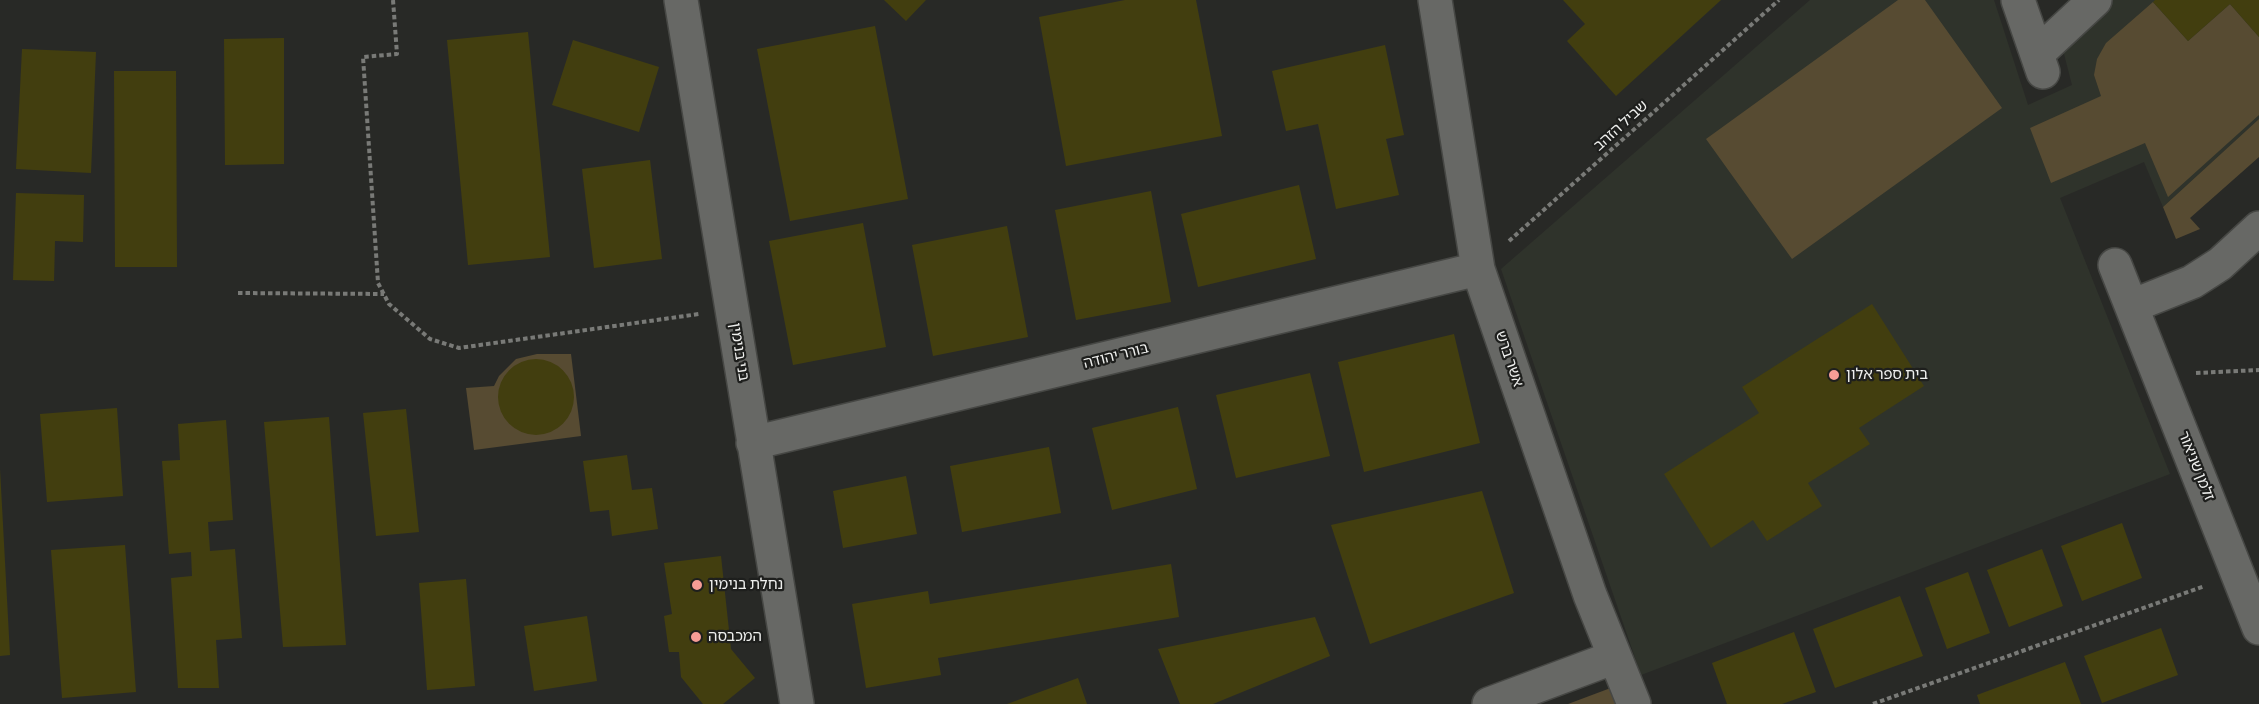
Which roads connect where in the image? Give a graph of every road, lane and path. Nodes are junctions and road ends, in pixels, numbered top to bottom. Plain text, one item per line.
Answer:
1 (393, 0) edge
2 (681, 0) edge
3 (1435, 0) edge
4 (1779, 0) edge
5 (2018, 0) edge
6 (2095, 0) edge
7 (2259, 228) edge
8 (2115, 265) dead end
9 (1478, 269) junction
10 (238, 293) dead end
11 (384, 294) junction
12 (2132, 306) junction
13 (733, 309) junction
14 (2259, 370) edge
15 (2159, 375) junction
16 (753, 444) junction
17 (2239, 573) junction
18 (2259, 628) edge
19 (1615, 657) junction
20 (797, 704) edge
21 (1488, 704) edge
22 (1635, 704) edge
23 (1873, 704) edge

1 - 11 path
2 - 13 street, בני בנימין
3 - 9 street, אשר ברש
4 - 9 path, שביל הזהב
5 - 6 street
7 - 12 street
8 - 12 street, זלמן שניאור
9 - 16 street, בורר יהודה
9 - 19 street, אשר ברש
10 - 11 path
11 - 13 path
12 - 15 street, זלמן שניאור
13 - 16 street, בני בנימין
14 - 15 path
15 - 17 street, זלמן שניאור
16 - 20 street, בני בנימין
17 - 18 street, זלמן שניאור
17 - 23 path
19 - 21 street
19 - 22 street, אשר ברש

